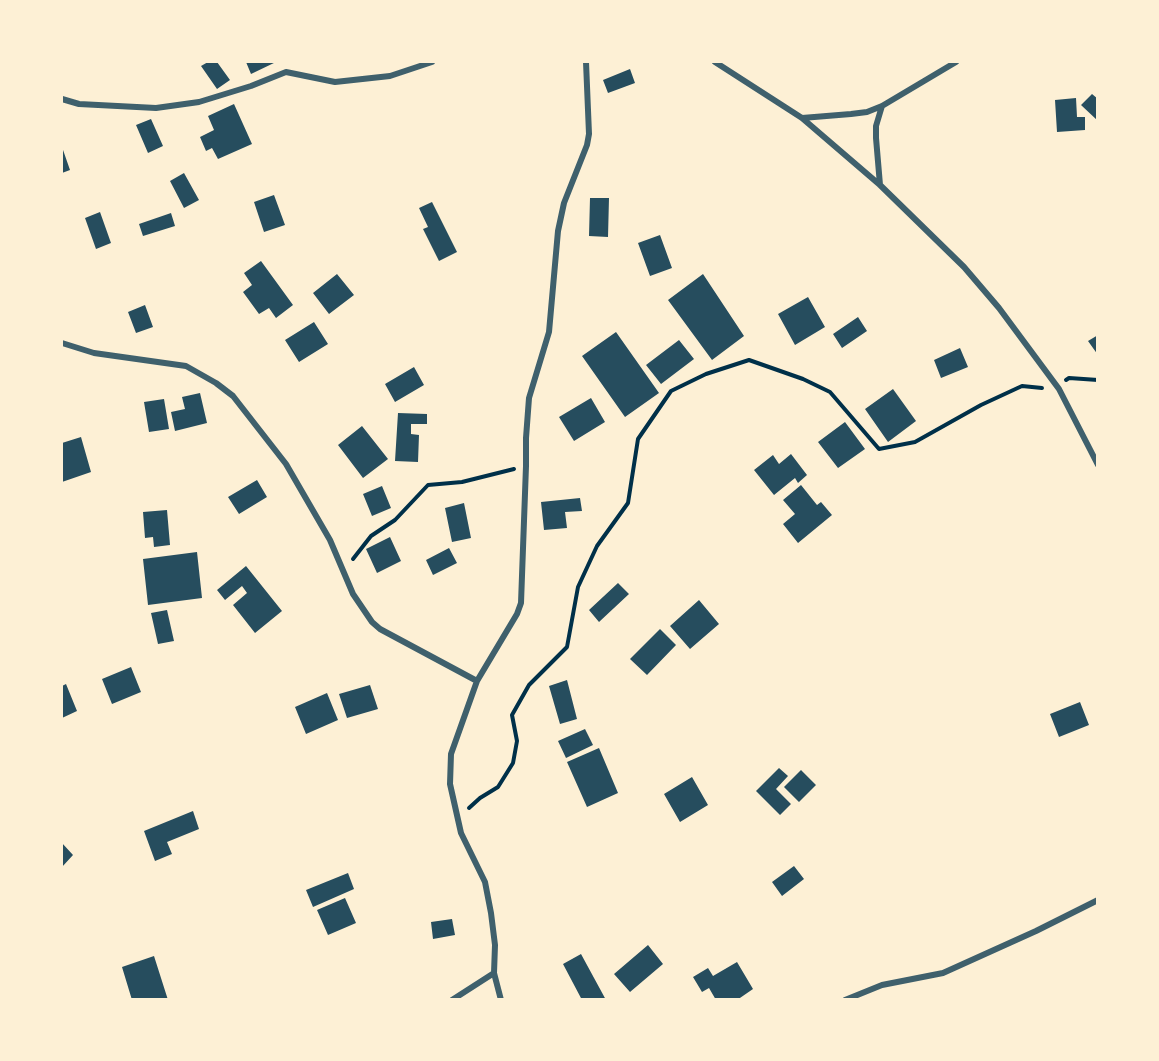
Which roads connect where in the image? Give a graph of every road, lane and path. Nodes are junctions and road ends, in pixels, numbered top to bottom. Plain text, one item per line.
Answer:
1 (432, 62) edge
2 (586, 62) edge
3 (715, 62) edge
4 (956, 62) edge
5 (62, 99) edge
6 (882, 106) junction
7 (802, 118) junction
8 (880, 185) junction
9 (62, 343) edge
10 (1098, 380) edge
11 (1059, 389) junction
12 (1098, 465) edge
13 (526, 466) junction
14 (350, 567) dead end
15 (477, 681) junction
16 (461, 833) junction
17 (1098, 900) edge
18 (494, 973) junction
19 (452, 999) edge
20 (501, 999) edge
21 (845, 999) edge

1 - 5 street
2 - 13 street
3 - 7 street
4 - 6 street
6 - 7 street
6 - 8 street
7 - 8 street
8 - 11 street
9 - 15 street
10 - 11 path
11 - 12 street
11 - 16 path
13 - 14 path
13 - 15 street
15 - 16 street
16 - 18 street
17 - 21 street
18 - 19 street
18 - 20 street

